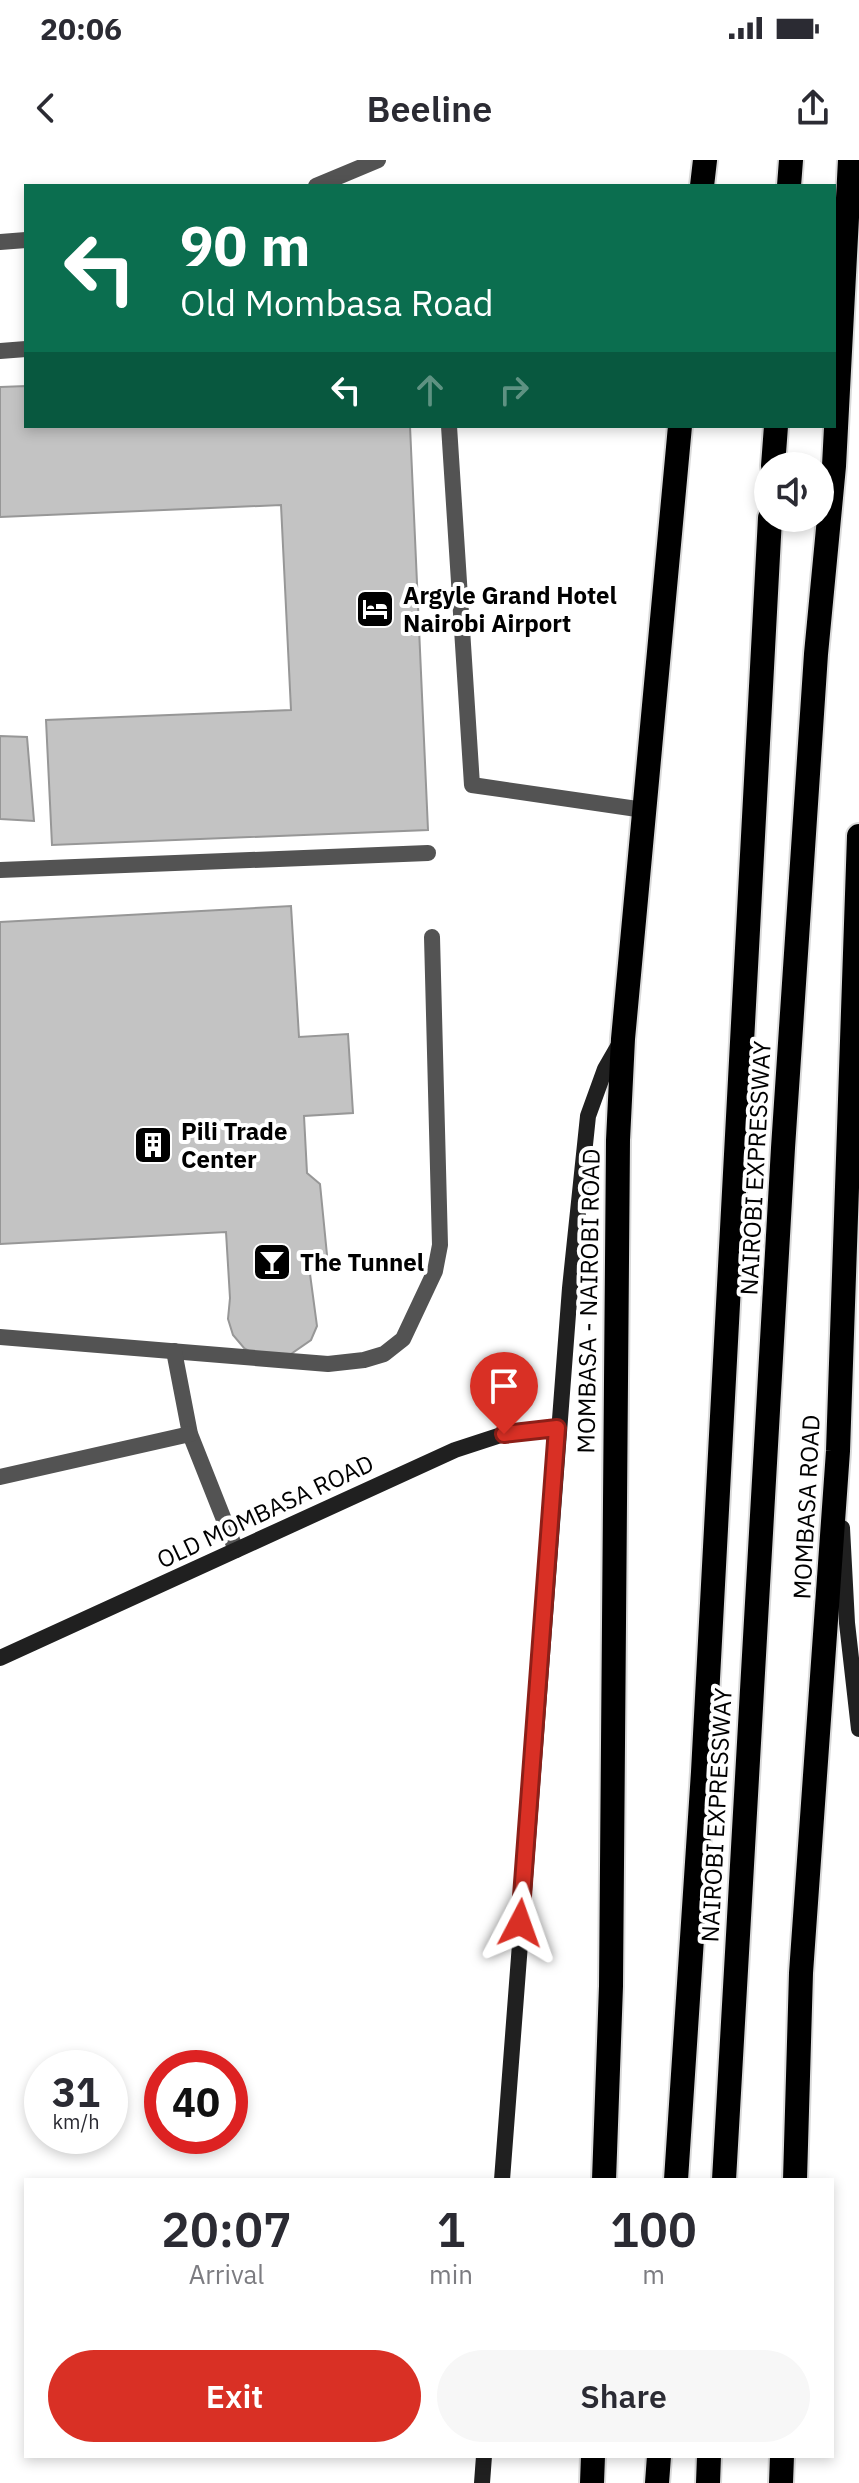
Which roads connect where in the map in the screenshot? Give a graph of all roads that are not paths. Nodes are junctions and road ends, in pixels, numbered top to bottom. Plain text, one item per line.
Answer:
1 (378, 160) edge
2 (705, 160) edge
3 (791, 160) edge
4 (850, 160) edge
5 (321, 184) edge
6 (702, 184) edge
7 (789, 184) edge
8 (24, 240) edge
9 (0, 242) edge
10 (24, 349) edge
11 (0, 351) edge
12 (449, 428) edge
13 (680, 428) edge
14 (776, 428) edge
15 (836, 428) edge
16 (836, 428) edge
17 (774, 452) edge
18 (769, 532) edge
19 (644, 810) junction
20 (859, 836) edge
21 (428, 853) dead end
22 (0, 870) edge
23 (432, 937) dead end
24 (623, 1039) junction
25 (852, 1182) edge
26 (0, 1337) edge
27 (174, 1351) junction
28 (557, 1428) junction
29 (190, 1434) junction
30 (838, 1451) junction
31 (0, 1477) edge
32 (236, 1550) junction
33 (853, 1625) edge
34 (0, 1658) edge
35 (859, 1729) edge
36 (502, 2178) edge
37 (604, 2178) edge
38 (676, 2178) edge
39 (724, 2178) edge
40 (795, 2178) edge
41 (484, 2458) edge
42 (593, 2458) edge
43 (659, 2458) edge
44 (709, 2458) edge
45 (782, 2458) edge
46 (482, 2483) edge
47 (592, 2483) edge
48 (657, 2483) edge
49 (708, 2483) edge
50 (781, 2483) edge

1 - 5 lane
2 - 6 highway
3 - 7 highway
4 - 15 highway, NAIROBI EXPRESSWAY
8 - 9 lane
10 - 11 lane
12 - 19 lane
13 - 19 highway, MOMBASA - NAIROBI ROAD
14 - 17 highway
16 - 39 highway, NAIROBI EXPRESSWAY
18 - 38 highway, NAIROBI EXPRESSWAY
19 - 24 highway, MOMBASA - NAIROBI ROAD
20 - 25 highway, MOMBASA ROAD
21 - 22 lane
23 - 27 lane
24 - 28 street
24 - 37 highway, MOMBASA - NAIROBI ROAD
25 - 30 highway, MOMBASA ROAD
26 - 27 lane
27 - 29 lane
28 - 32 street, OLD MOMBASA ROAD
28 - 36 street
29 - 31 lane
29 - 32 lane
30 - 33 street
30 - 40 highway, MOMBASA ROAD
32 - 34 street, OLD MOMBASA ROAD
33 - 35 street
41 - 46 street
42 - 47 highway
43 - 48 highway
44 - 49 highway
45 - 50 highway

